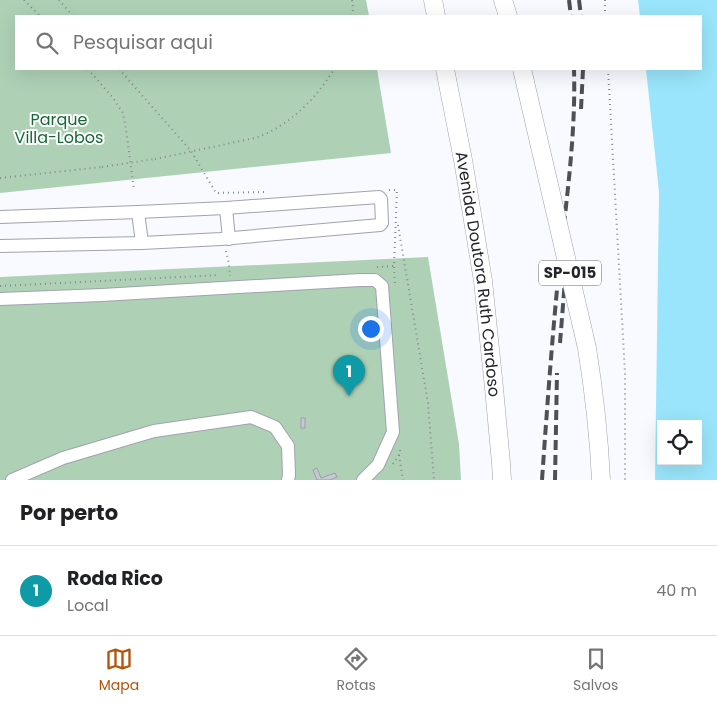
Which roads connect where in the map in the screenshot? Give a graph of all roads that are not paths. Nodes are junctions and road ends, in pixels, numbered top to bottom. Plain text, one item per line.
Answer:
1 (433, 0) edge
2 (504, 0) edge
3 (436, 15) edge
4 (508, 15) edge
5 (445, 70) edge
6 (522, 70) edge
7 (226, 208) junction
8 (138, 212) junction
9 (0, 217) edge
10 (229, 239) junction
11 (142, 243) junction
12 (0, 246) edge
13 (0, 299) edge
14 (12, 480) edge
15 (288, 480) edge
16 (363, 480) edge
17 (501, 480) edge
18 (601, 480) edge

1 - 3 highway
2 - 4 highway
5 - 17 highway, Avenida Doutora Ruth Cardoso
6 - 18 highway, SP-015, bridge
7 - 8 lane
7 - 10 lane
7 - 10 lane
8 - 9 lane
8 - 11 lane
10 - 11 lane
11 - 12 lane
13 - 16 lane
14 - 15 lane

